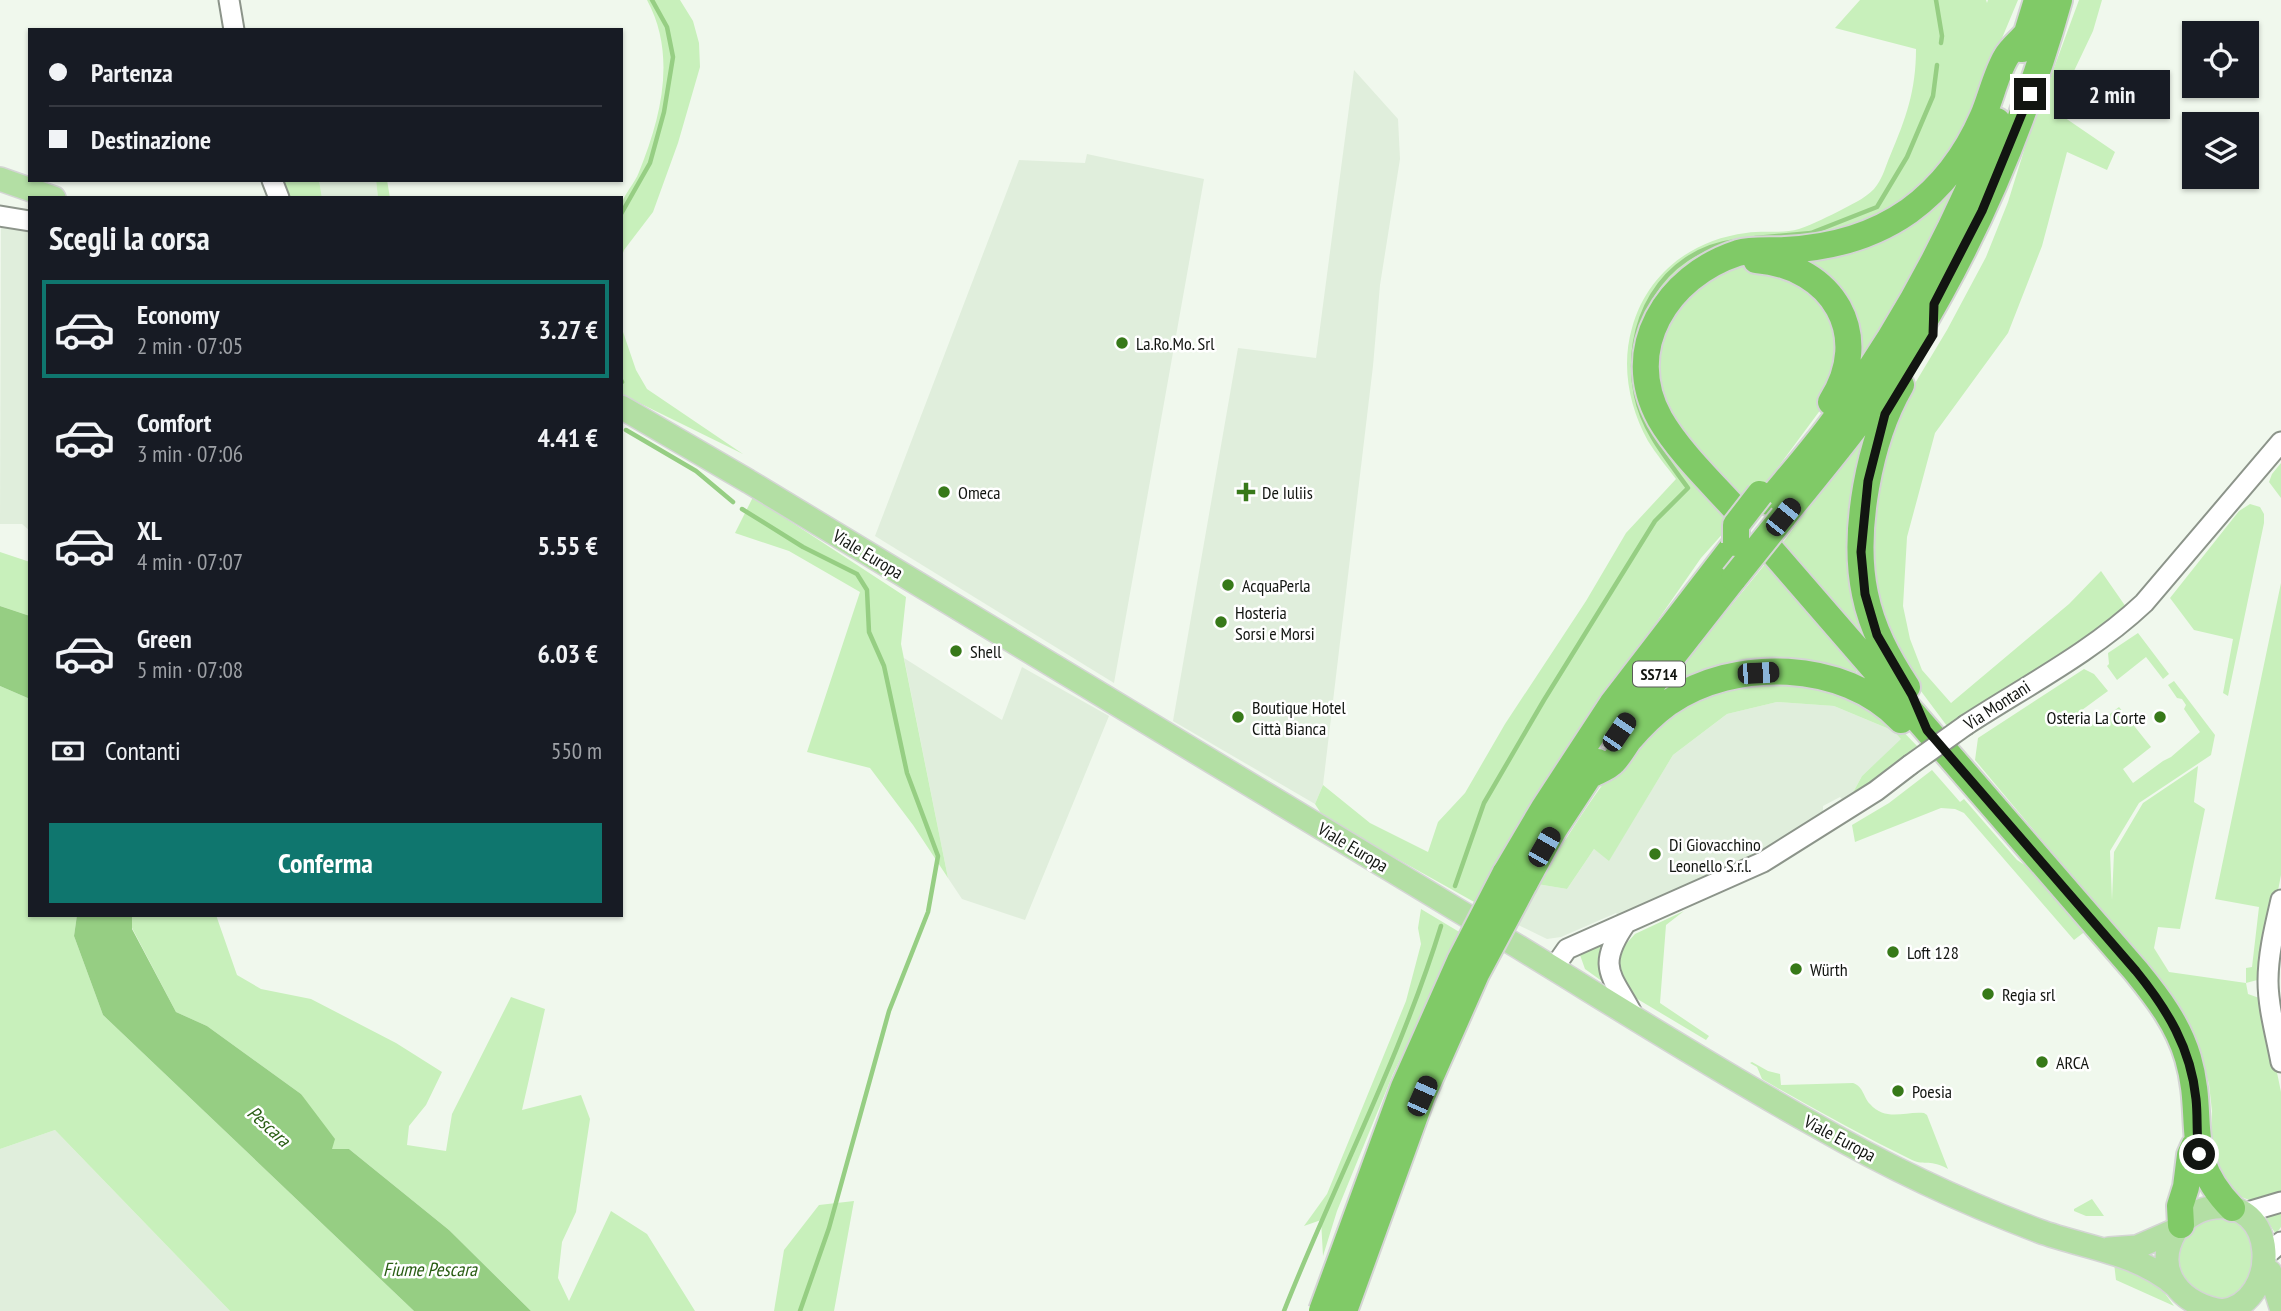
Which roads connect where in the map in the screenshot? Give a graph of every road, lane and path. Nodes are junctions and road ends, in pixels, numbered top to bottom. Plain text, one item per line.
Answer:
1 (229, 0) edge
2 (2037, 0) edge
3 (2059, 0) edge
4 (234, 28) edge
5 (2027, 33) junction
6 (0, 179) edge
7 (48, 196) edge
8 (0, 216) edge
9 (28, 221) edge
10 (1716, 262) junction
11 (1934, 304) junction
12 (623, 408) edge
13 (2281, 442) edge
14 (1770, 505) junction
15 (1738, 512) dead end
16 (1773, 551) dead end
17 (1730, 561) junction
18 (1927, 730) junction
19 (1951, 758) junction
20 (1590, 775) junction
21 (1514, 879) junction
22 (2281, 900) edge
23 (1626, 923) junction
24 (1553, 969) junction
25 (1635, 1019) junction
26 (2281, 1062) edge
27 (2196, 1141) junction
28 (2281, 1202) edge
29 (2238, 1211) junction
30 (2178, 1228) junction
31 (2103, 1249) junction
32 (2274, 1255) edge
33 (2176, 1286) junction
34 (2281, 1307) edge
35 (1322, 1311) edge
36 (1344, 1311) edge
37 (2222, 1311) edge

1 - 4 street
2 - 5 highway, SS714
3 - 11 highway, SS714
5 - 10 highway
5 - 14 highway, SS714
6 - 7 main road
8 - 9 street
10 - 14 highway
10 - 15 highway
11 - 14 highway, SS714
11 - 18 highway
12 - 24 main road, Viale Europa
13 - 23 street, Via Montani, bridge
14 - 17 highway, SS714, bridge
14 - 17 highway, SS714
16 - 18 highway
17 - 20 highway, SS714
17 - 21 highway, SS714
18 - 19 highway
19 - 20 highway
19 - 27 highway
20 - 21 highway, SS714
21 - 35 highway, SS714, bridge
21 - 36 highway, SS714, bridge
22 - 26 street
23 - 24 street, Via Montani
23 - 25 street
24 - 25 main road, Viale Europa
25 - 31 main road, Viale Europa
27 - 29 highway
27 - 30 highway
28 - 29 street
29 - 30 main road
29 - 32 main road
30 - 31 main road, Viale Europa
30 - 33 main road
31 - 33 main road, Viale Europa
32 - 34 main road
32 - 37 main road
33 - 37 main road

